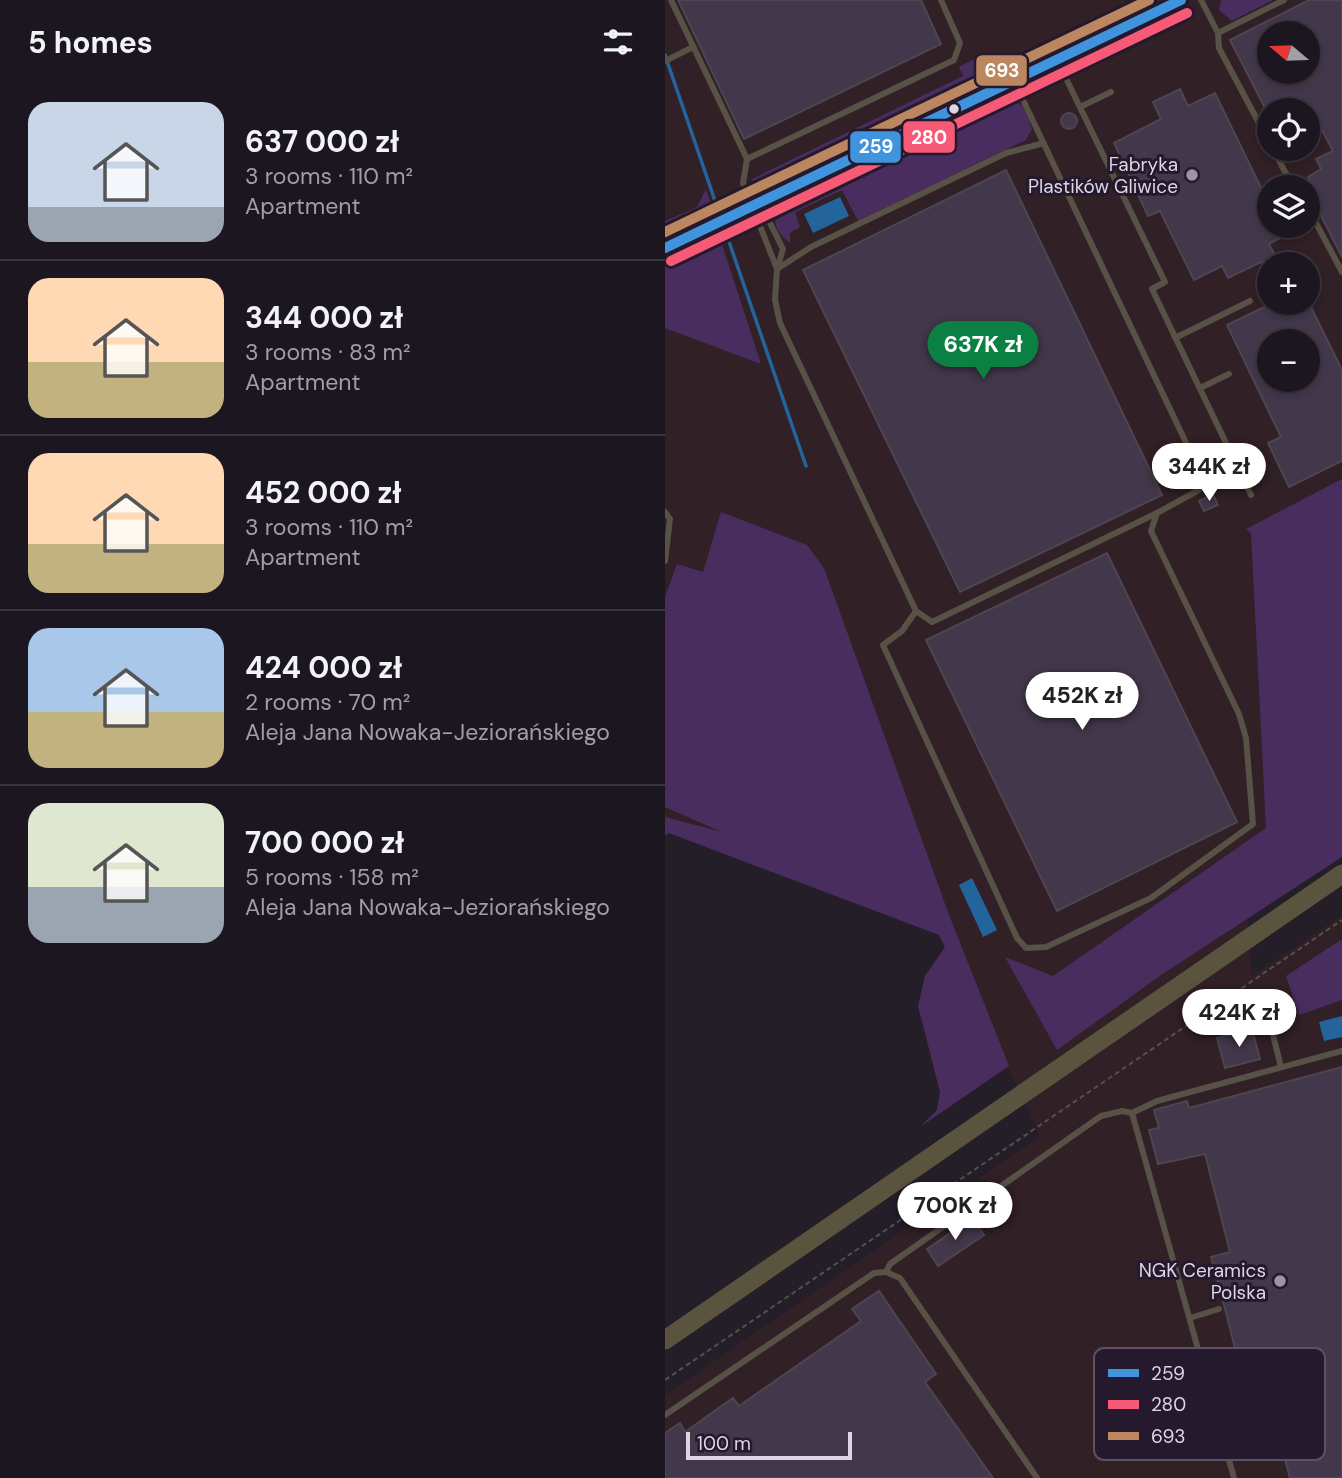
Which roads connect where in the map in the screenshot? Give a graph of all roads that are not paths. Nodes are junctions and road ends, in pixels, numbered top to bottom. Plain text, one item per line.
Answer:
1 (671, 0) edge
2 (941, 0) edge
3 (1181, 0) edge
4 (1201, 0) edge
5 (1284, 0) edge
6 (1093, 22) dead end
7 (1219, 33) junction
8 (1101, 39) junction
9 (691, 48) junction
10 (1057, 60) junction
11 (665, 61) edge
12 (1014, 81) junction
13 (1111, 92) dead end
14 (1080, 107) junction
15 (1257, 119) edge
16 (1044, 143) junction
17 (747, 159) junction
18 (754, 205) junction
19 (1320, 231) edge
20 (665, 248) edge
21 (777, 269) junction
22 (1342, 272) edge
23 (1251, 302) dead end
24 (1175, 338) junction
25 (1229, 374) dead end
26 (1200, 388) junction
27 (1251, 495) dead end
28 (665, 512) edge
29 (1157, 513) junction
30 (665, 561) edge
31 (916, 611) junction
32 (1342, 874) edge
33 (1342, 889) edge
34 (1234, 949) junction
35 (1267, 1011) dead end
36 (1342, 1051) edge
37 (1280, 1067) junction
38 (1132, 1113) junction
39 (885, 1272) junction
40 (1219, 1309) dead end
41 (1190, 1318) junction
42 (665, 1340) edge
43 (1198, 1348) edge
44 (665, 1415) edge
45 (1229, 1460) edge
46 (1037, 1478) edge
47 (1234, 1478) edge

1 - 9 lane
2 - 17 lane
3 - 8 street
4 - 7 lane
5 - 7 lane
6 - 8 lane
7 - 15 lane
8 - 10 street
9 - 11 lane
9 - 17 lane
10 - 12 street
10 - 14 lane
12 - 16 lane
12 - 18 street
13 - 14 lane
14 - 24 lane
16 - 21 lane
16 - 29 lane
17 - 18 lane
18 - 20 street
18 - 21 lane
18 - 21 lane
19 - 22 lane
21 - 31 lane
23 - 24 lane
24 - 26 lane
25 - 26 lane
26 - 27 lane
28 - 30 lane
29 - 31 lane
29 - 31 lane
32 - 34 main road
33 - 34 main road
34 - 42 main road
35 - 37 lane
36 - 37 lane
37 - 38 lane
38 - 39 lane
38 - 41 lane
39 - 44 lane
39 - 46 lane
40 - 41 lane
41 - 43 lane
45 - 47 lane

